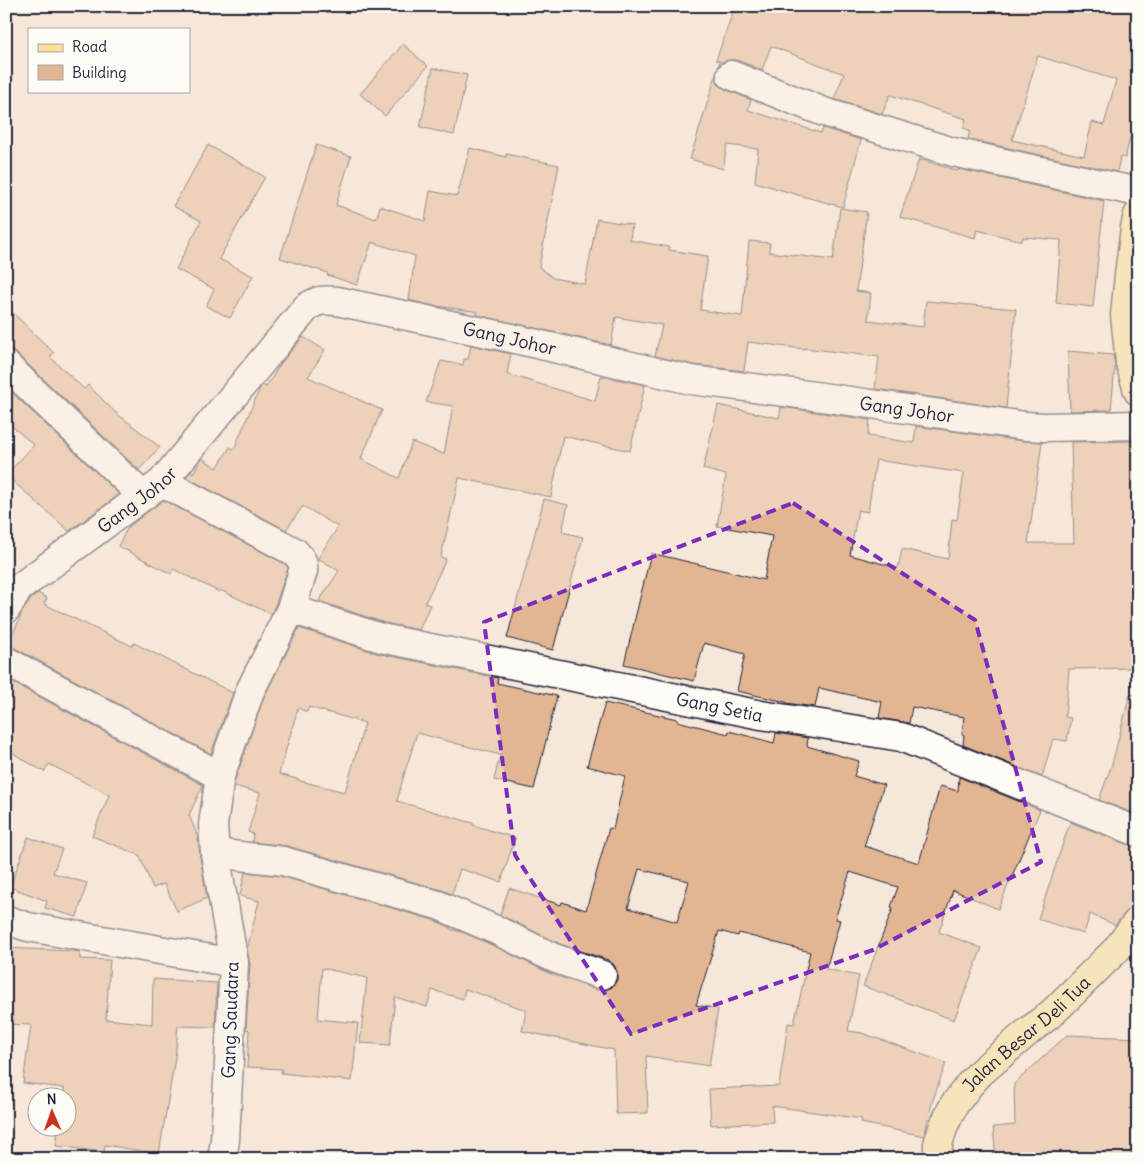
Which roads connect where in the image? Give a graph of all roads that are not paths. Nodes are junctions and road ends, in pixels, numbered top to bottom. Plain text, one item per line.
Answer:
1 (731, 75) dead end
2 (1138, 192) edge
3 (1138, 215) edge
4 (6, 365) edge
5 (1138, 391) edge
6 (1138, 425) edge
7 (152, 489) junction
8 (10, 591) edge
9 (291, 609) junction
10 (7, 662) edge
11 (220, 776) junction
12 (1138, 832) edge
13 (216, 853) junction
14 (7, 920) edge
15 (1138, 921) edge
16 (234, 963) junction
17 (602, 975) dead end
18 (222, 1159) edge
19 (938, 1159) edge

1 - 2 street
3 - 5 main road
4 - 7 street
6 - 7 street, Gang Johor
7 - 8 street, Gang Johor
7 - 9 street, Gang Saudara
9 - 11 street, Gang Saudara
9 - 12 street, Gang Setia
10 - 11 street
11 - 13 street, Gang Saudara
13 - 16 street, Gang Saudara
13 - 17 street
14 - 16 street
15 - 19 main road, Jalan Besar Deli Tua
16 - 18 street, Gang Saudara

